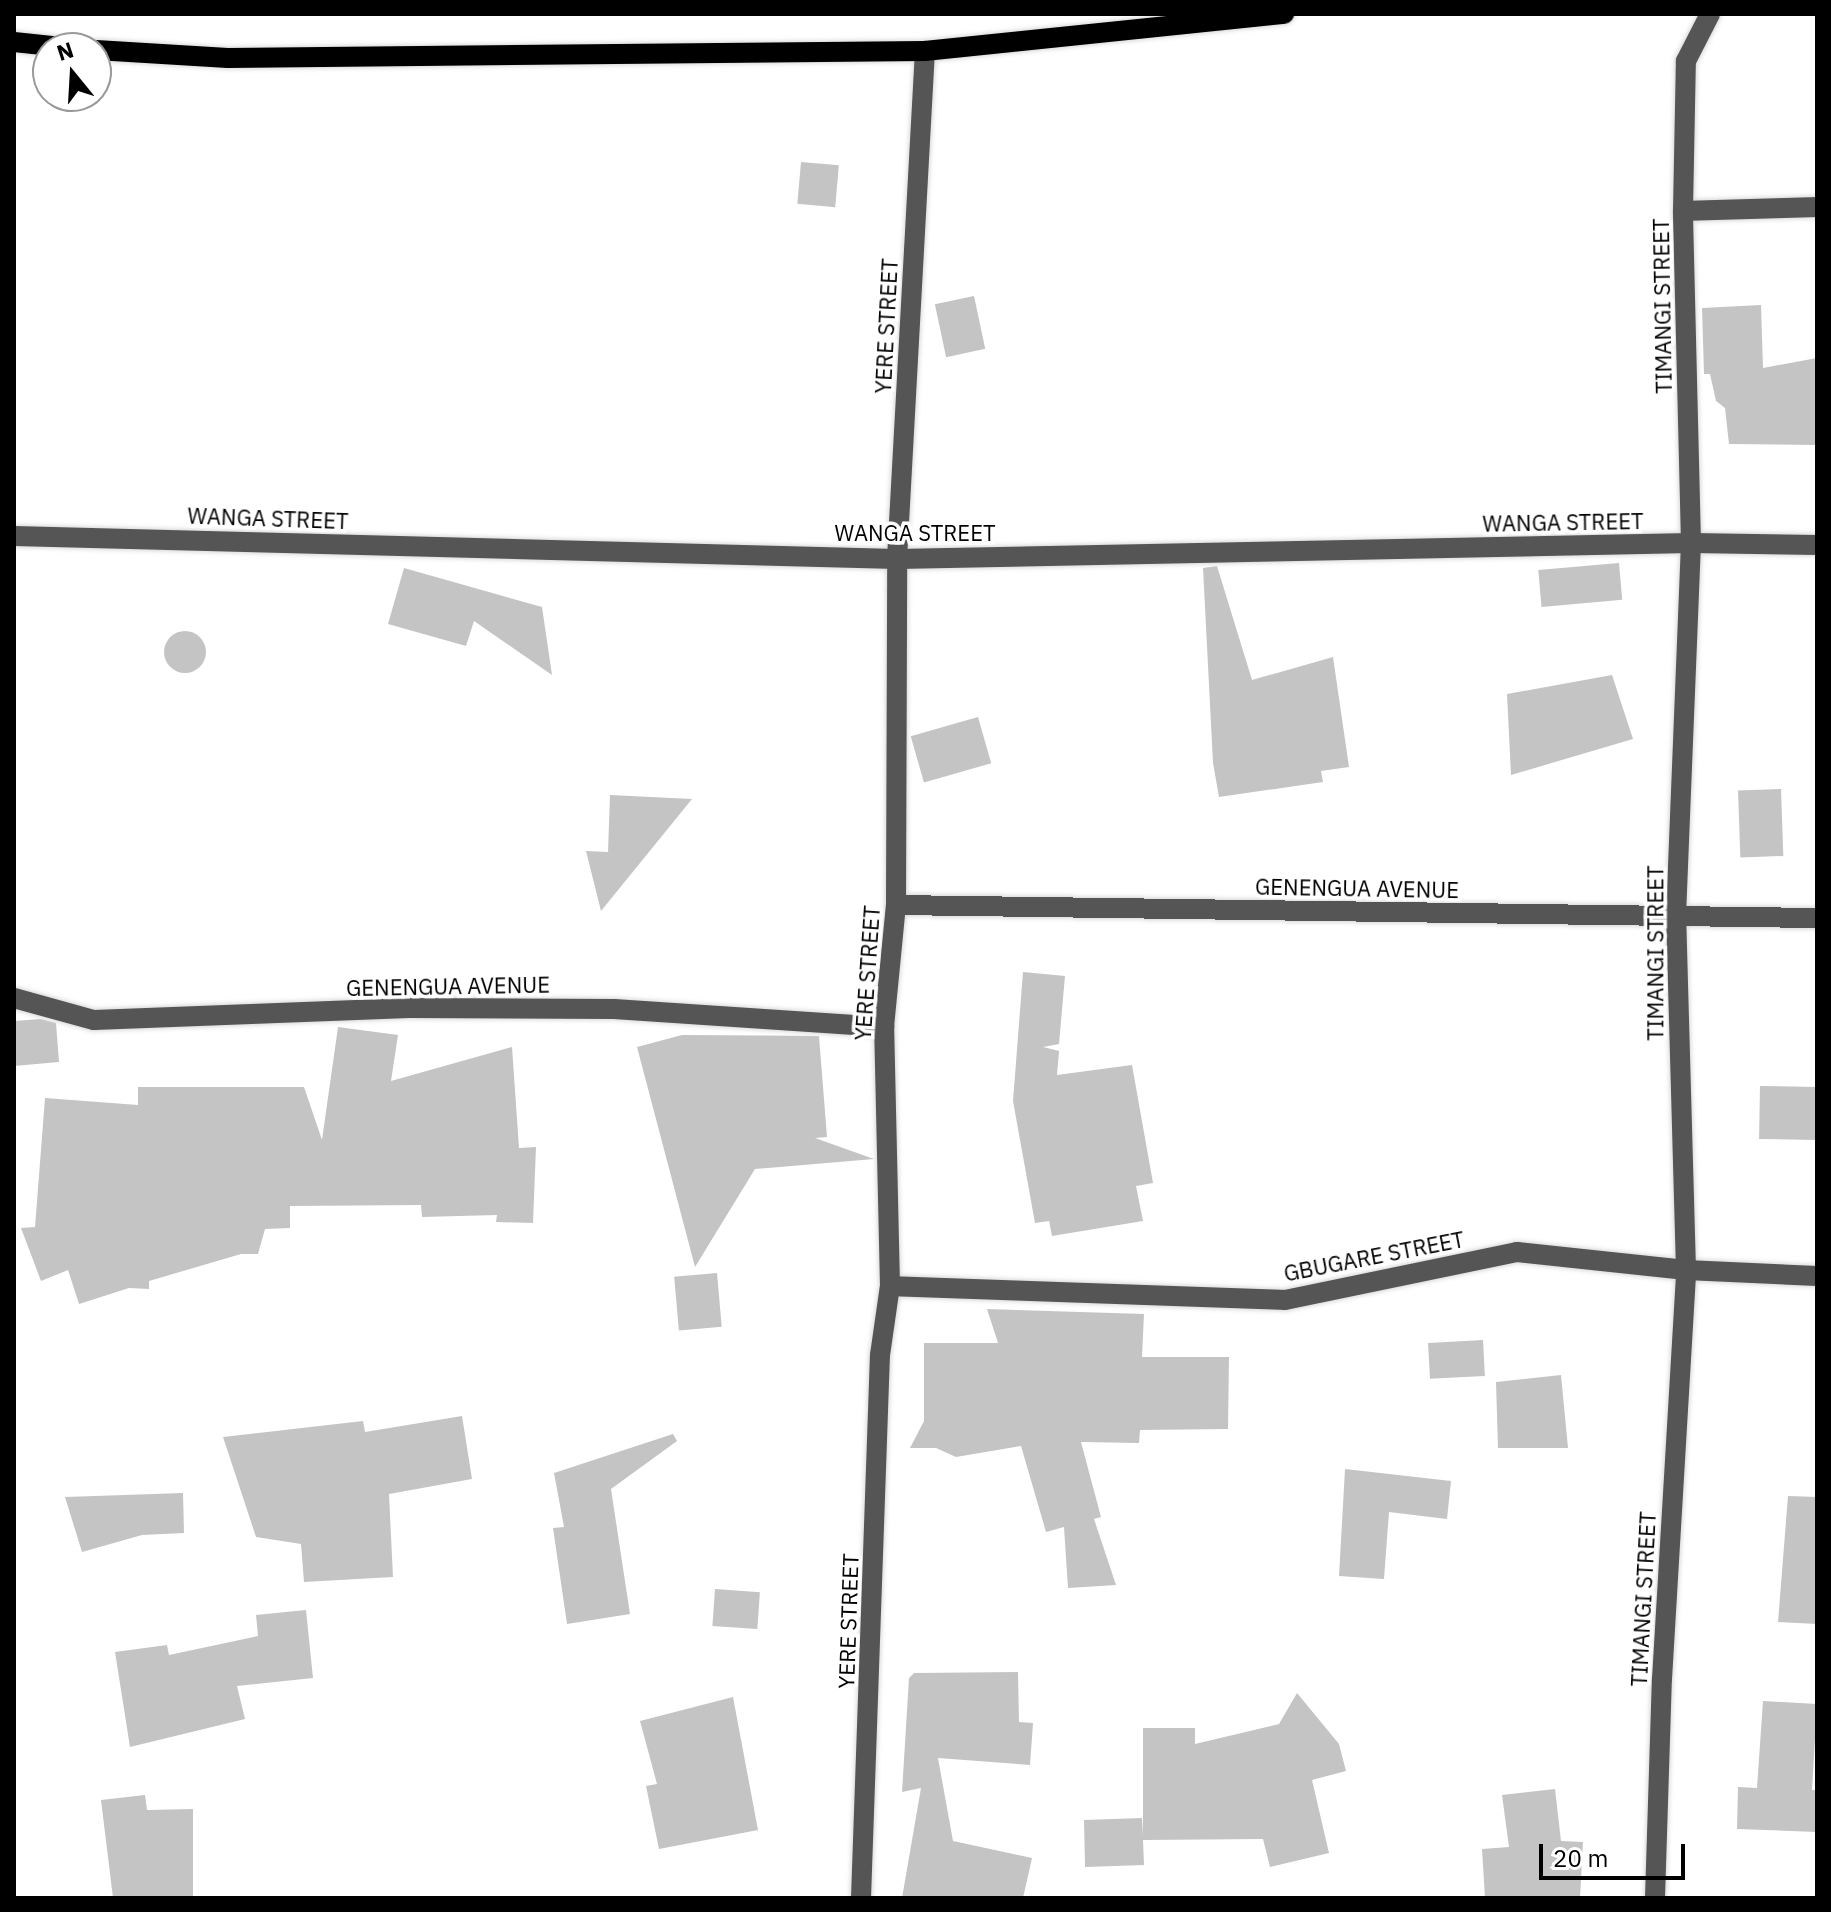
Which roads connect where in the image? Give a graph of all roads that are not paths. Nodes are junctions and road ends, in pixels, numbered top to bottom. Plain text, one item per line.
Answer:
1 (1284, 14) edge
2 (1710, 14) edge
3 (112, 51) edge
4 (925, 51) junction
5 (1817, 207) edge
6 (1683, 211) junction
7 (14, 536) edge
8 (1691, 543) junction
9 (1817, 545) edge
10 (897, 559) junction
11 (896, 905) junction
12 (1676, 916) junction
13 (1817, 918) edge
14 (14, 998) edge
15 (884, 1027) junction
16 (1686, 1270) junction
17 (1817, 1276) edge
18 (890, 1286) junction
19 (861, 1898) edge
20 (1655, 1898) edge

1 - 4 main road
2 - 6 street, TIMANGI STREET
3 - 4 main road
4 - 10 street, YERE STREET
5 - 6 street
6 - 8 street, TIMANGI STREET
7 - 10 street, WANGA STREET
8 - 9 street, WANGA STREET
8 - 10 street, WANGA STREET
8 - 12 street, TIMANGI STREET
10 - 11 street, YERE STREET
11 - 12 street, GENENGUA AVENUE
11 - 15 street, YERE STREET
12 - 13 street, GENENGUA AVENUE
12 - 16 street, TIMANGI STREET
14 - 15 street, GENENGUA AVENUE
15 - 18 street, YERE STREET
16 - 17 street, GBUGARE STREET
16 - 18 street, GBUGARE STREET
16 - 20 street, TIMANGI STREET
18 - 19 street, YERE STREET

